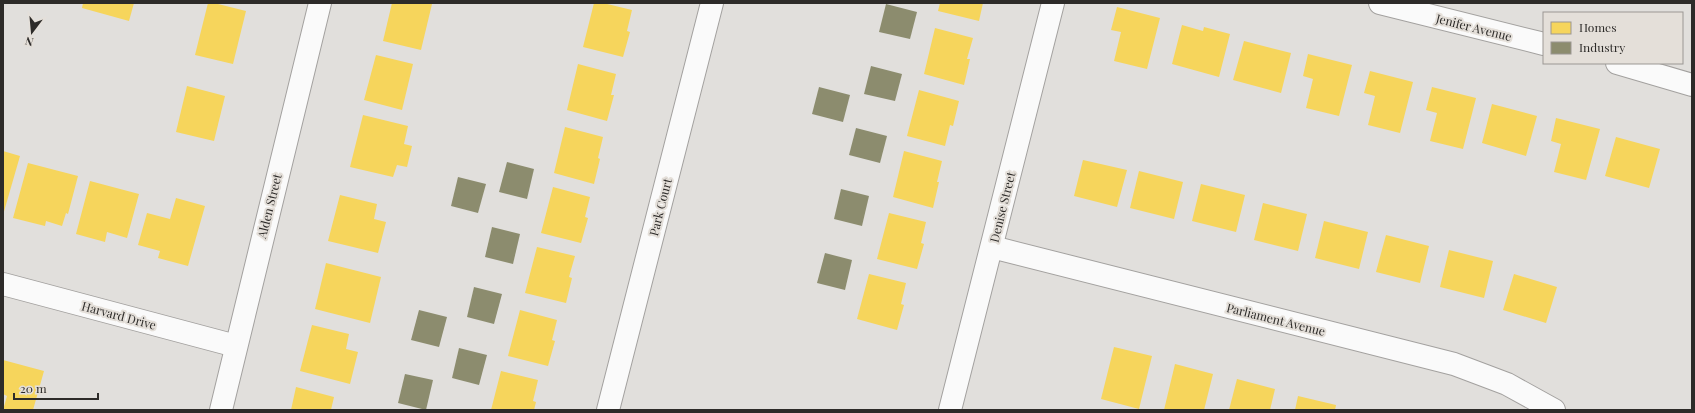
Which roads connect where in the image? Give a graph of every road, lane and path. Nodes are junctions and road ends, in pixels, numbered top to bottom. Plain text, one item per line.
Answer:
1 (320, 3) edge
2 (712, 3) edge
3 (1053, 3) edge
4 (1380, 3) edge
5 (1543, 44) edge
6 (1620, 64) edge
7 (1692, 85) edge
8 (992, 247) junction
9 (3, 284) edge
10 (236, 346) junction
11 (221, 410) edge
12 (608, 410) edge
13 (950, 410) edge
14 (1554, 410) edge

1 - 10 street, Alden Street
2 - 12 street, Park Court
3 - 8 street, Denise Street
4 - 5 street, Jenifer Avenue
6 - 7 street
8 - 13 street, Denise Street
8 - 14 street, Parliament Avenue
9 - 10 street, Harvard Drive
10 - 11 street, Alden Street

